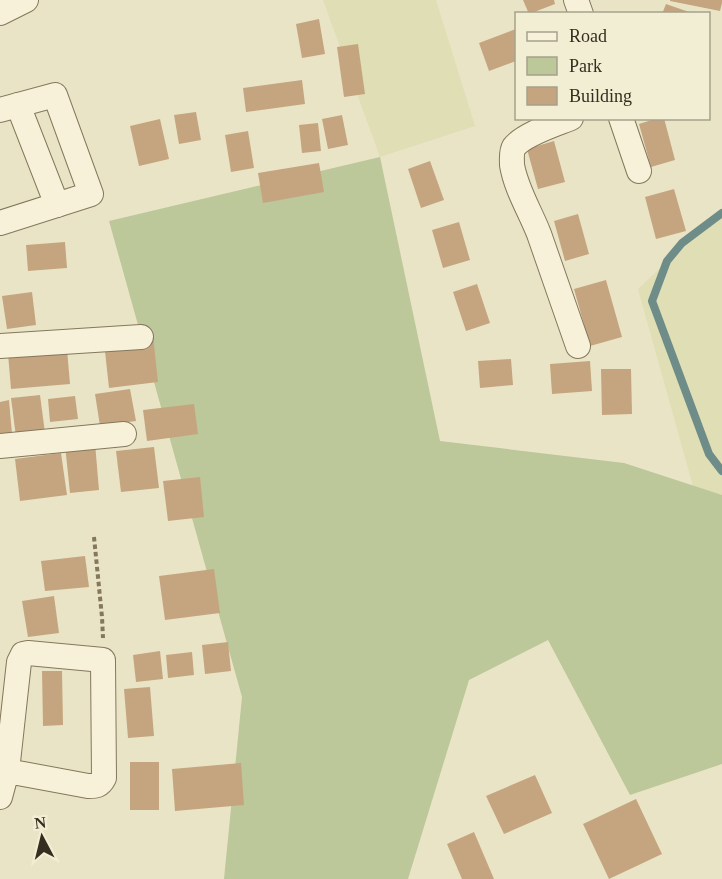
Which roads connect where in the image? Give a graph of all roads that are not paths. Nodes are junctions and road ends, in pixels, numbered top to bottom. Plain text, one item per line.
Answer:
1 (26, 0) edge
2 (0, 13) edge
3 (9, 108) edge
4 (566, 120) edge
5 (622, 120) edge
6 (639, 171) dead end
7 (57, 205) junction
8 (1, 221) edge
9 (141, 337) dead end
10 (0, 346) edge
11 (578, 346) dead end
12 (124, 434) dead end
13 (0, 446) edge
14 (7, 771) junction
15 (0, 797) edge

1 - 2 street
3 - 7 street
3 - 7 street
4 - 11 street
5 - 6 street
7 - 8 street
9 - 10 street
12 - 13 street
14 - 14 street
14 - 15 street

